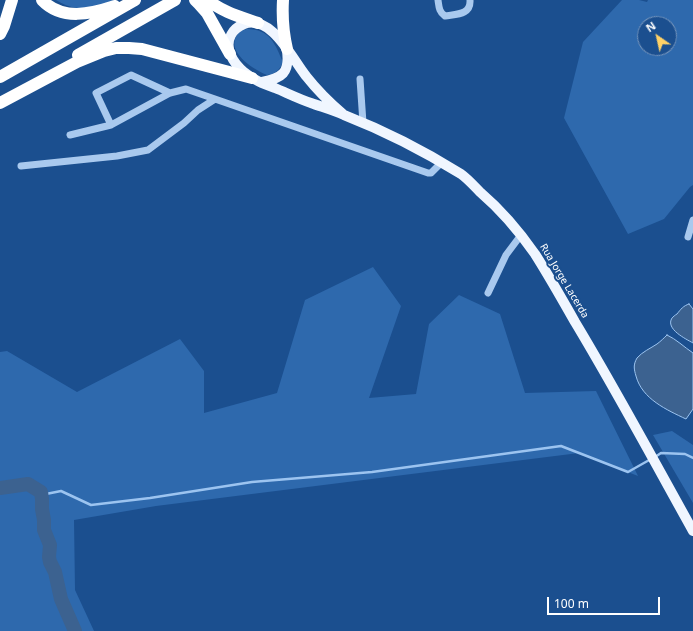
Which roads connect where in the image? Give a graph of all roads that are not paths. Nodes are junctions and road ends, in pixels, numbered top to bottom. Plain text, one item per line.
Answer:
1 (8, 0) edge
2 (12, 0) edge
3 (42, 0) edge
4 (129, 0) edge
5 (135, 0) edge
6 (195, 0) edge
7 (208, 0) edge
8 (284, 0) edge
9 (438, 0) edge
10 (470, 0) edge
11 (170, 3) edge
12 (0, 22) edge
13 (258, 23) junction
14 (0, 34) edge
15 (287, 49) junction
16 (230, 54) junction
17 (0, 77) edge
18 (360, 79) dead end
19 (257, 80) junction
20 (170, 93) junction
21 (215, 99) junction
22 (0, 100) edge
23 (0, 103) edge
24 (342, 114) junction
25 (363, 123) junction
26 (111, 125) junction
27 (70, 135) dead end
28 (441, 163) junction
29 (21, 166) dead end
30 (693, 220) edge
31 (521, 235) junction
32 (688, 237) dead end
33 (488, 293) dead end
34 (693, 531) edge

1 - 12 street
2 - 14 highway
3 - 4 highway
5 - 17 highway
6 - 16 highway
7 - 13 highway
8 - 15 highway
9 - 10 street
11 - 22 highway
13 - 15 main road
13 - 16 main road
15 - 19 main road
15 - 24 main road, Rua Jorge Lacerda
16 - 19 main road
18 - 25 street
19 - 23 highway
19 - 24 main road, Rua Jorge Lacerda
20 - 21 street
20 - 26 street
20 - 26 street
21 - 28 street
21 - 29 street
24 - 25 main road, Rua Jorge Lacerda
25 - 28 main road, Rua Jorge Lacerda
26 - 27 street
28 - 31 main road, Rua Jorge Lacerda
30 - 32 street
31 - 33 street
31 - 34 main road, Rua Jorge Lacerda

